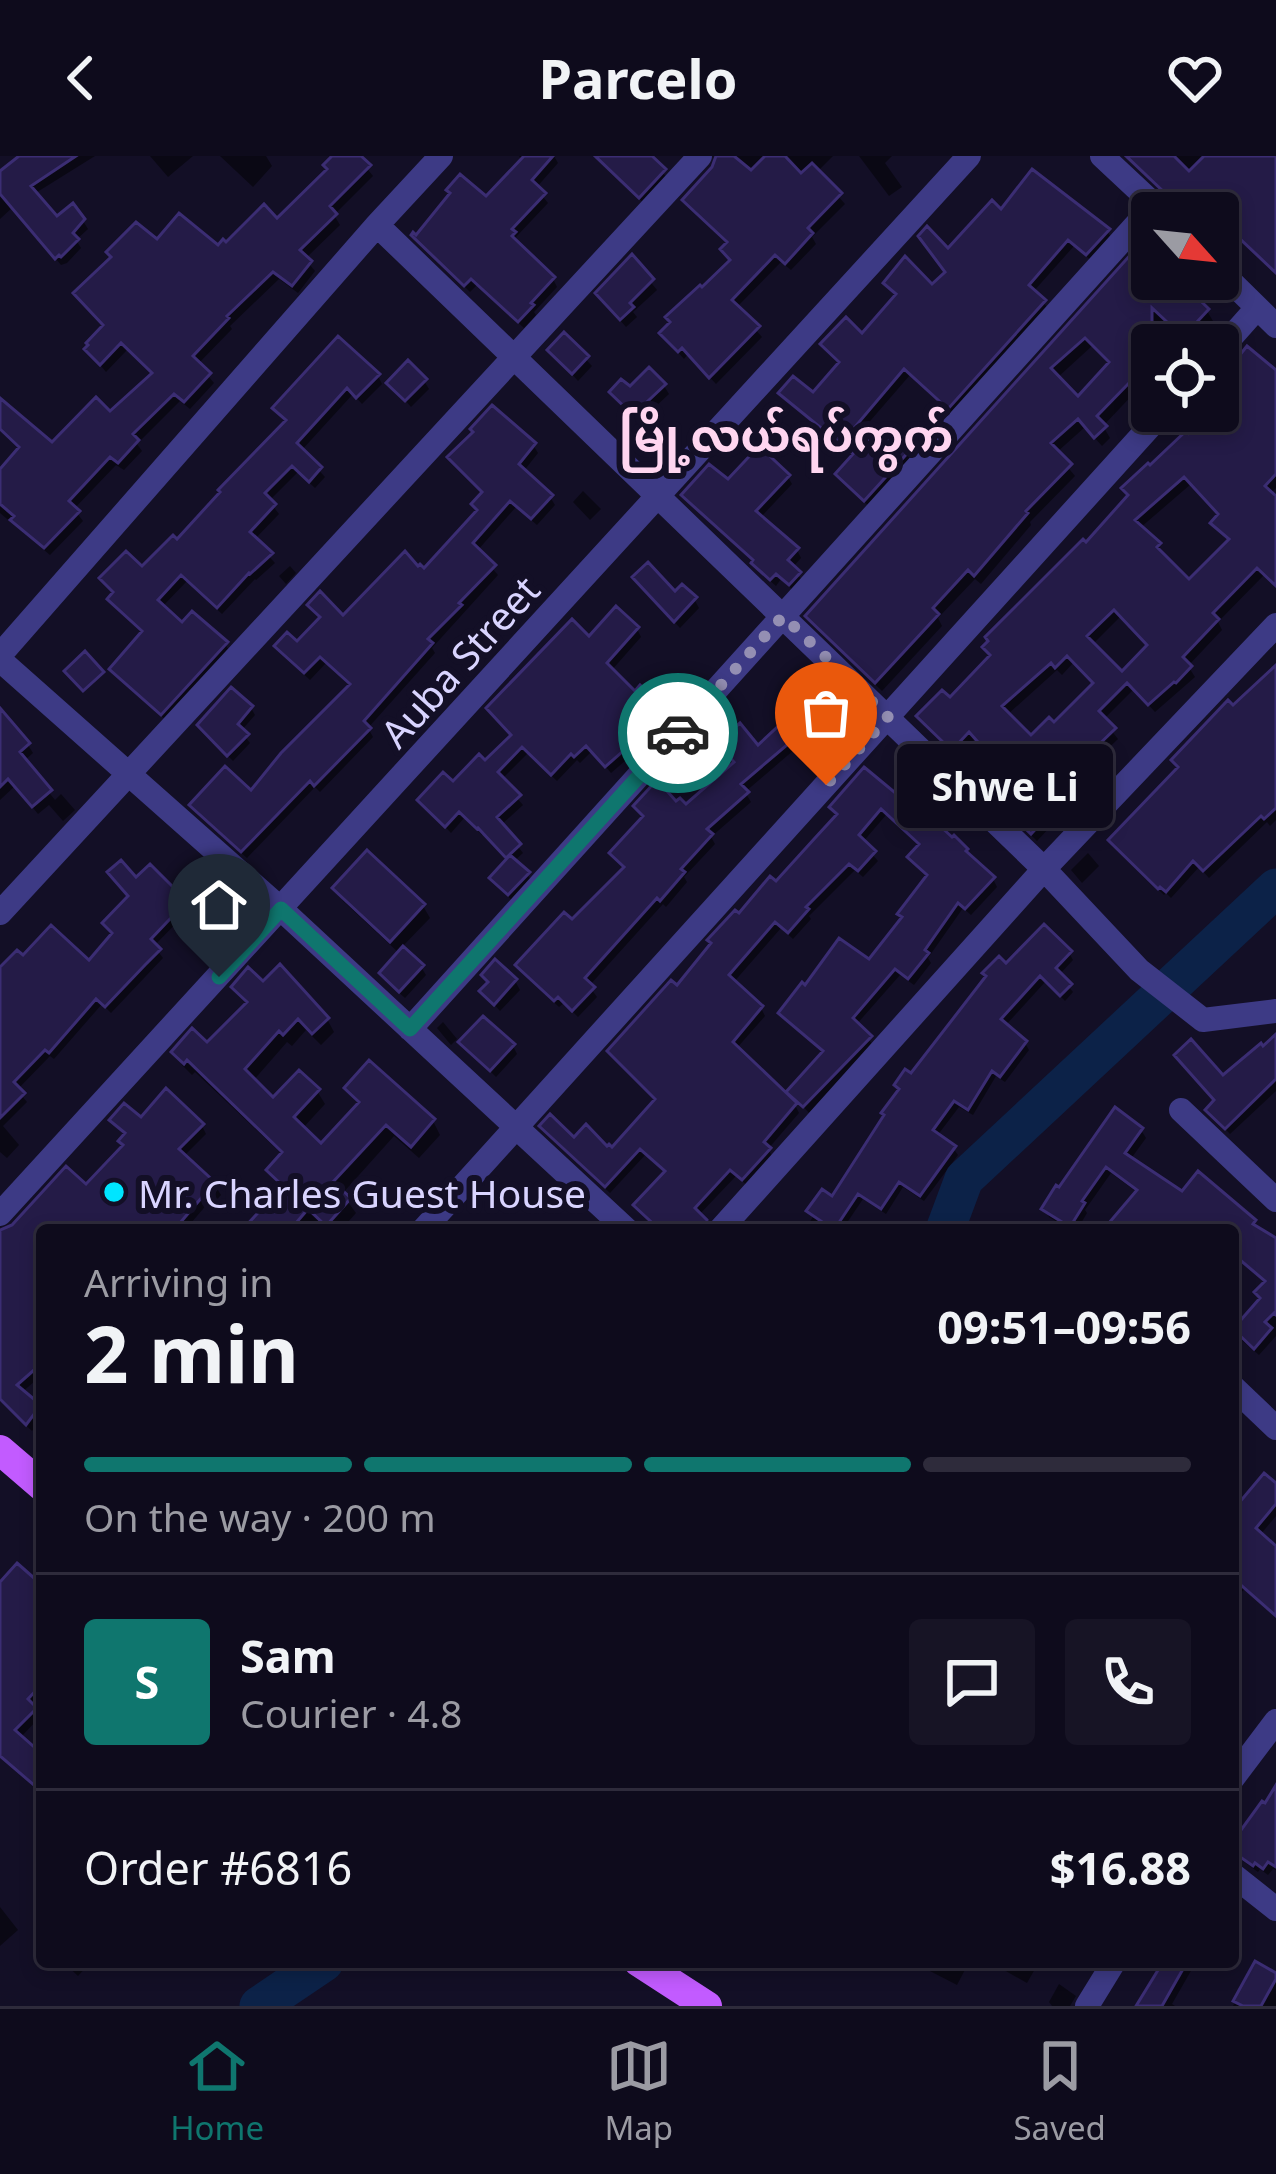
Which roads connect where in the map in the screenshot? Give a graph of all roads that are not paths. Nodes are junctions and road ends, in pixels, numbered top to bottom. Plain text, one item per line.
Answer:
1 (440, 156) edge
2 (700, 156) edge
3 (969, 156) edge
4 (1102, 156) edge
5 (1140, 192) edge
6 (377, 225) junction
7 (1131, 238) edge
8 (1239, 290) edge
9 (1267, 317) edge
10 (1239, 337) edge
11 (514, 357) junction
12 (1145, 432) edge
13 (659, 496) junction
14 (783, 616) junction
15 (1276, 625) edge
16 (0, 658) edge
17 (888, 717) junction
18 (128, 774) junction
19 (1044, 868) junction
20 (281, 909) junction
21 (0, 913) edge
22 (1276, 1011) edge
23 (410, 1029) junction
24 (1180, 1110) dead end
25 (517, 1127) junction
26 (1276, 1200) edge
27 (0, 1214) edge
28 (428, 1224) edge
29 (621, 1224) edge
30 (726, 1224) edge
31 (1239, 1393) edge
32 (1276, 1428) edge
33 (0, 1450) edge
34 (36, 1481) edge
35 (1276, 1721) edge
36 (1239, 1770) edge
37 (1239, 1879) edge
38 (1276, 1909) edge
39 (648, 1968) edge
40 (1110, 1968) edge
41 (706, 2006) edge
42 (1087, 2006) edge

1 - 6 street
2 - 11 street
3 - 13 street, Auba Street
4 - 5 street
6 - 11 street
6 - 16 street
7 - 14 street
8 - 9 street
9 - 10 street
11 - 13 street
11 - 18 street
12 - 17 street
13 - 14 street
13 - 20 street, Auba Street
14 - 17 street
14 - 23 street
15 - 19 street
16 - 18 street
17 - 19 street
17 - 25 street
18 - 20 street
18 - 21 street
19 - 22 street
19 - 30 street
20 - 23 street
20 - 27 street, Auba Street
23 - 25 street
24 - 26 street
25 - 28 street
25 - 29 street
31 - 32 street
33 - 34 main road
35 - 36 street
37 - 38 street
39 - 41 main road
40 - 42 street

